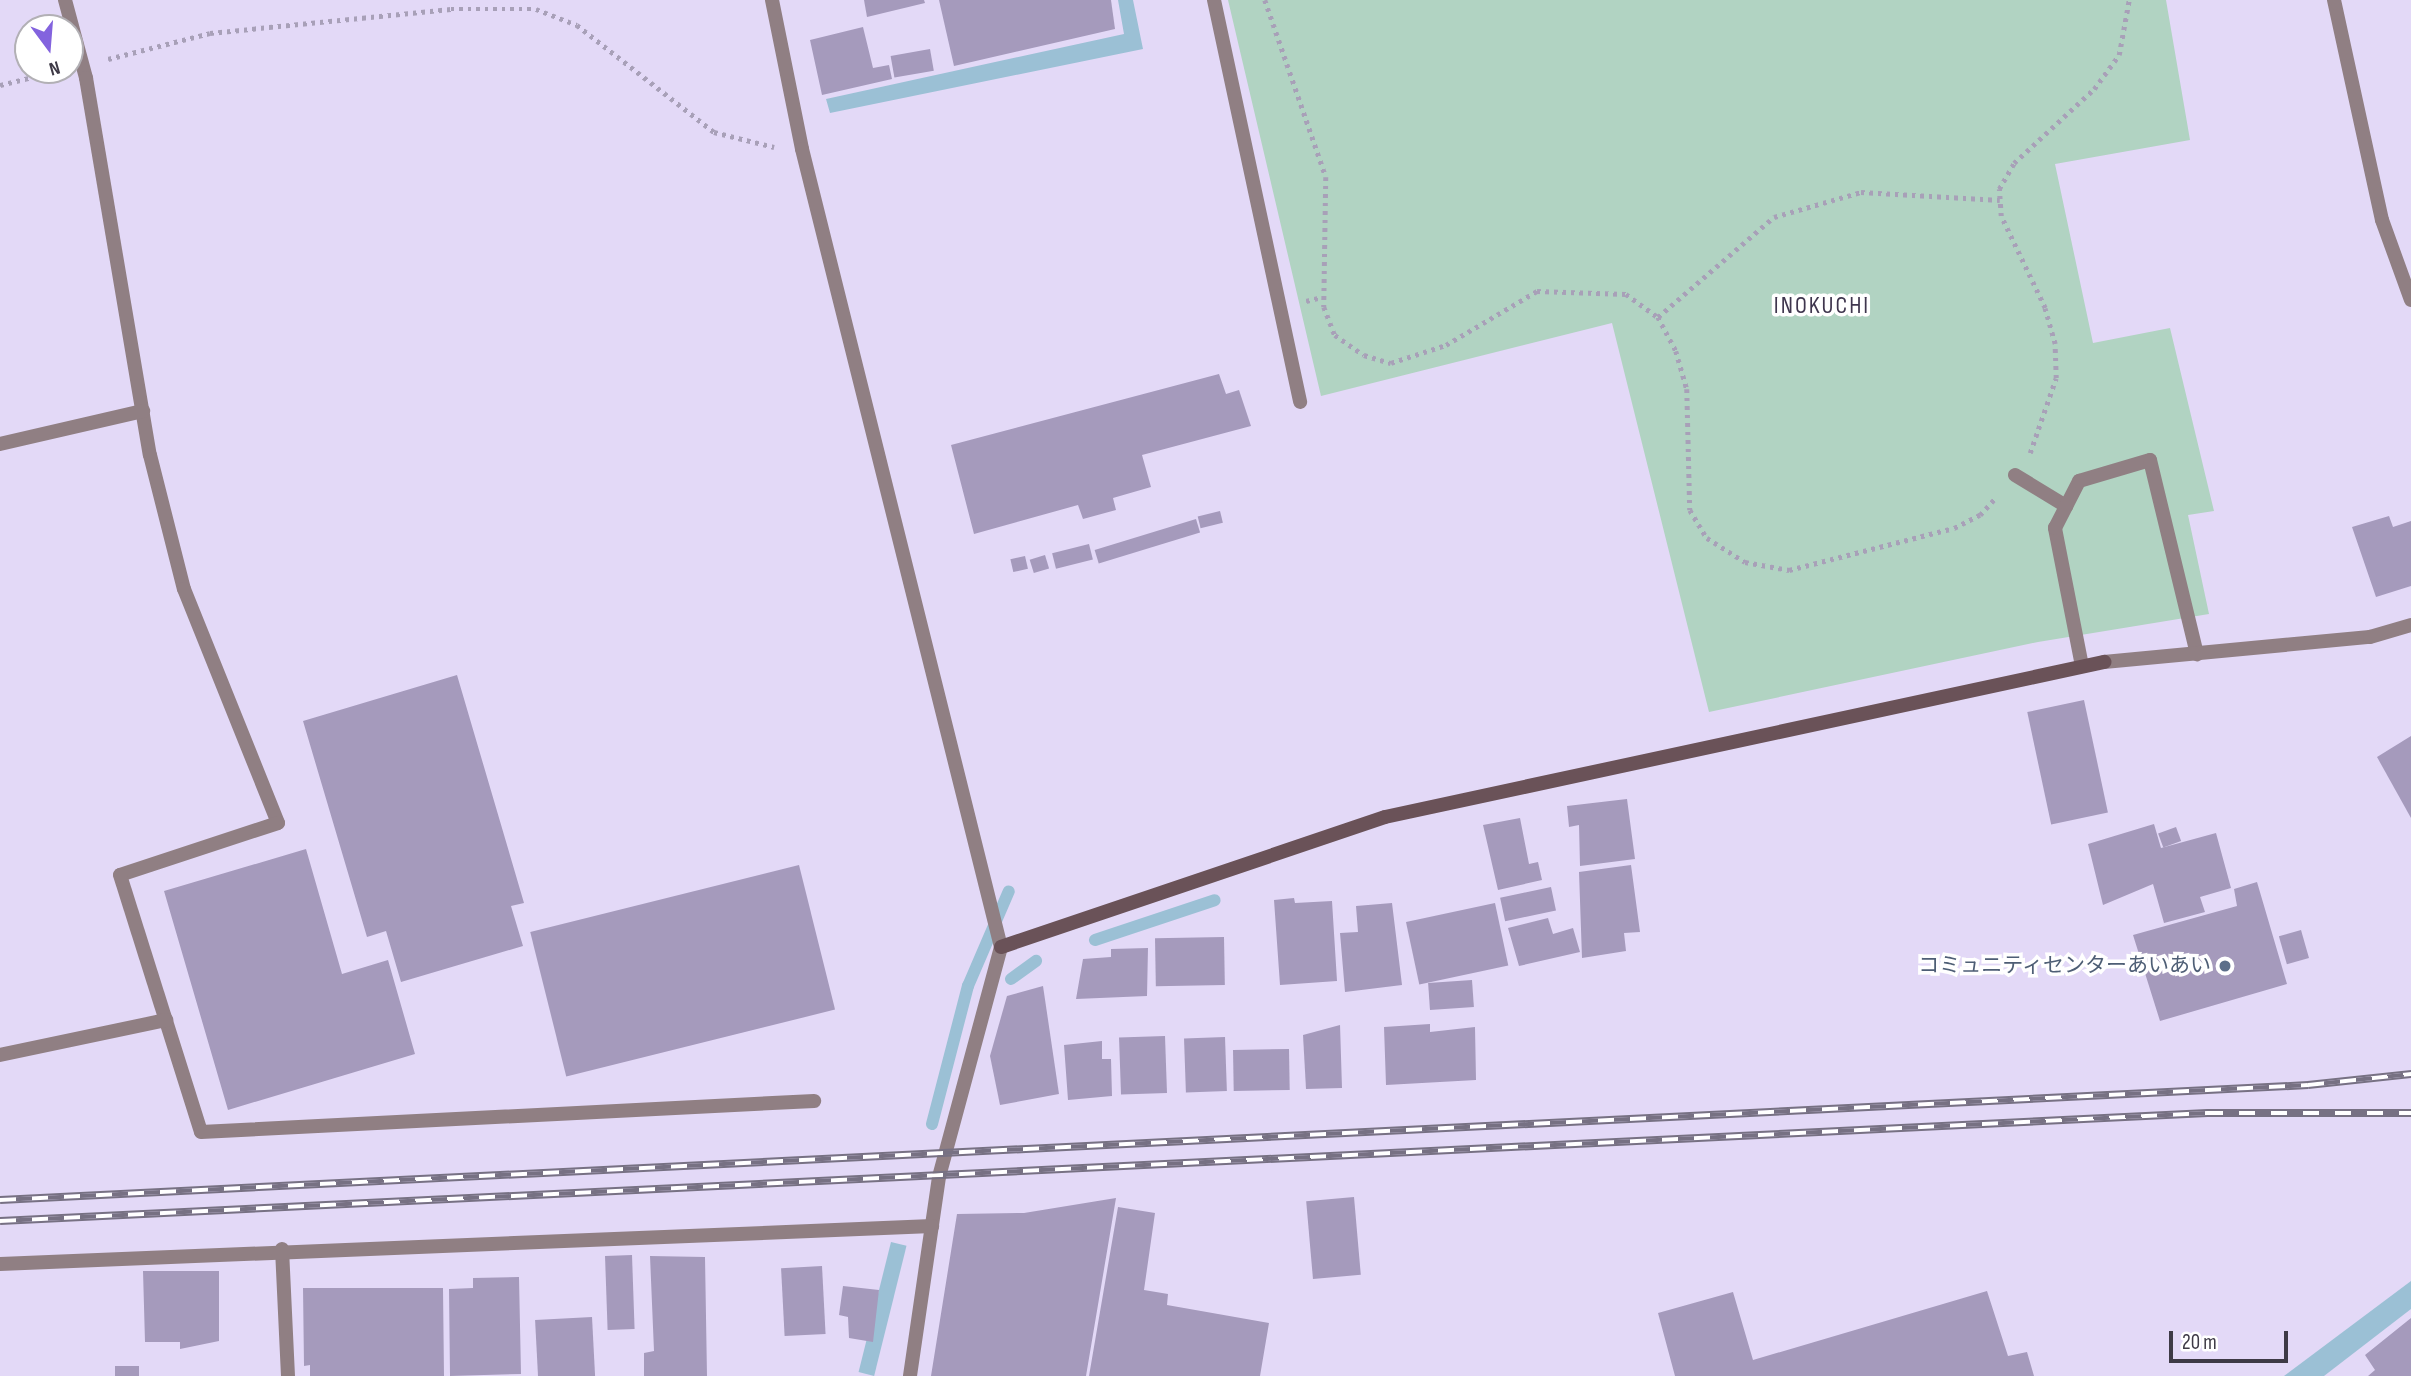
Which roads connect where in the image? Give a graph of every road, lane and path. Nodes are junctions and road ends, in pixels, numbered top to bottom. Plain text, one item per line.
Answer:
1 (772, 0) edge
2 (1214, 0) edge
3 (1265, 0) edge
4 (2129, 0) edge
5 (2334, 0) edge
6 (84, 64) edge
7 (84, 76) edge
8 (802, 149) junction
9 (2000, 200) junction
10 (2411, 300) edge
11 (1658, 317) junction
12 (1300, 402) dead end
13 (143, 411) junction
14 (0, 444) edge
15 (2015, 475) junction
16 (2066, 506) junction
17 (2411, 625) edge
18 (2197, 654) junction
19 (2082, 666) junction
20 (1001, 947) junction
21 (166, 1020) junction
22 (0, 1055) edge
23 (814, 1101) dead end
24 (932, 1226) junction
25 (282, 1249) junction
26 (0, 1264) edge
27 (288, 1376) edge
28 (910, 1376) edge

1 - 8 street
2 - 12 street
3 - 11 path
4 - 9 path
5 - 10 street
6 - 8 path
7 - 13 street
8 - 20 street
9 - 11 path
9 - 15 path
11 - 15 path
13 - 14 street
13 - 21 street
15 - 16 street
16 - 18 street
16 - 19 street
17 - 18 street
18 - 19 street
19 - 20 street
20 - 24 street
21 - 22 street
21 - 23 street
24 - 25 street
24 - 28 street
25 - 26 street
25 - 27 street

